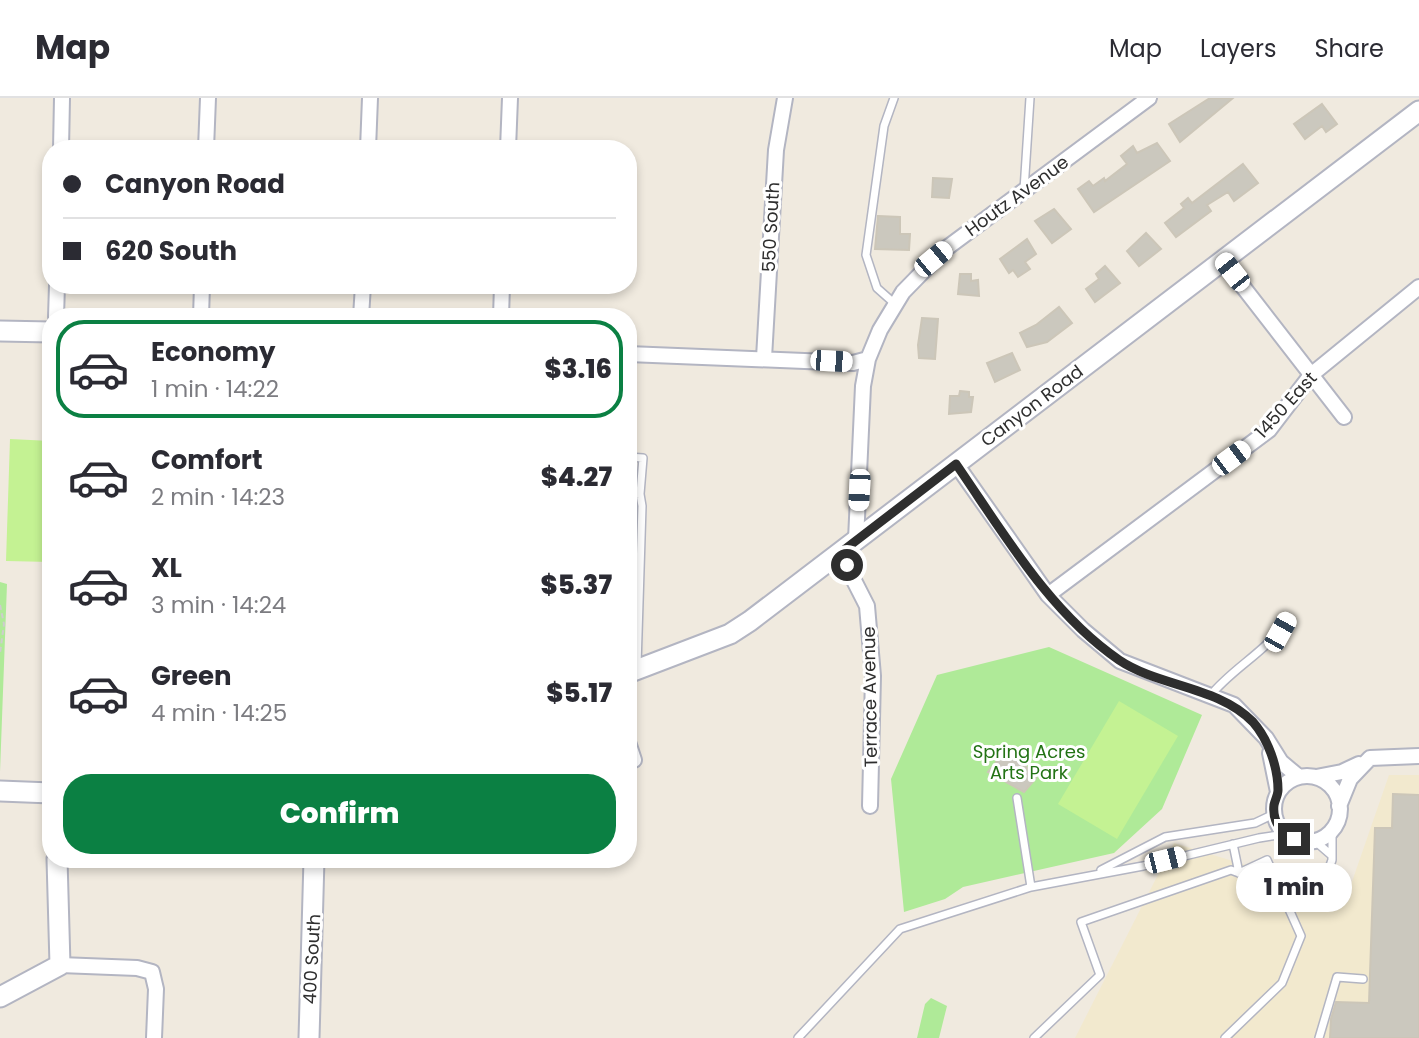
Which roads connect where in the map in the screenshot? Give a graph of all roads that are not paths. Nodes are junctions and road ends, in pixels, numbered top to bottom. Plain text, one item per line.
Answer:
1 (62, 98) edge
2 (208, 98) edge
3 (370, 98) edge
4 (510, 98) edge
5 (785, 98) edge
6 (894, 98) edge
7 (1030, 98) edge
8 (1149, 98) edge
9 (1419, 111) edge
10 (61, 140) edge
11 (206, 140) edge
12 (368, 140) edge
13 (508, 140) edge
14 (1024, 191) junction
15 (1223, 261) junction
16 (1419, 288) edge
17 (895, 304) junction
18 (0, 331) edge
19 (42, 332) edge
20 (637, 354) edge
21 (764, 358) junction
22 (868, 359) junction
23 (1311, 375) junction
24 (1344, 417) dead end
25 (637, 458) edge
26 (956, 464) junction
27 (637, 494) edge
28 (640, 494) junction
29 (856, 540) junction
30 (840, 553) junction
31 (637, 588) edge
32 (1048, 595) junction
33 (1288, 618) dead end
34 (637, 669) edge
35 (1210, 696) junction
36 (1266, 738) junction
37 (1419, 756) edge
38 (1370, 758) junction
39 (1299, 777) junction
40 (1316, 777) junction
41 (0, 791) edge
42 (1278, 792) junction
43 (42, 793) edge
44 (1017, 798) dead end
45 (870, 806) dead end
46 (1339, 806) junction
47 (1274, 814) junction
48 (1332, 830) junction
49 (1285, 834) junction
50 (1315, 841) junction
51 (1233, 844) junction
52 (1330, 854) junction
53 (57, 868) edge
54 (315, 868) edge
55 (322, 868) edge
56 (1239, 873) junction
57 (1094, 874) junction
58 (316, 880) junction
59 (1031, 887) junction
60 (1284, 898) junction
61 (60, 965) junction
62 (1363, 979) dead end
63 (0, 997) edge
64 (154, 1038) edge
65 (309, 1038) edge
66 (798, 1038) edge
67 (1034, 1038) edge
68 (1225, 1038) edge
69 (1319, 1038) edge

1 - 10 street
2 - 11 street
3 - 12 street
4 - 13 street
5 - 21 street, 550 South
6 - 17 lane
7 - 14 lane
8 - 14 street, Houtz Avenue
9 - 15 main road, Canyon Road
14 - 17 street, Houtz Avenue
15 - 23 street
15 - 26 main road, Canyon Road
16 - 23 street, 1450 East
17 - 22 street
18 - 19 main road
20 - 21 street
21 - 22 street
22 - 29 street
23 - 24 street
23 - 32 street, 1450 East
25 - 28 lane
26 - 29 main road, Canyon Road
26 - 32 street
27 - 28 lane
28 - 31 lane
29 - 30 main road, Canyon Road
30 - 34 main road, Canyon Road
30 - 45 street, Terrace Avenue
32 - 35 street
33 - 35 lane
35 - 36 street
36 - 39 street
36 - 42 street
37 - 38 street
38 - 40 street
38 - 46 street
39 - 40 street
39 - 42 street
40 - 46 street
41 - 43 main road
42 - 47 street
44 - 59 lane
46 - 48 street
47 - 49 street
47 - 57 lane
48 - 50 street
48 - 52 lane
49 - 50 street
49 - 51 lane
50 - 52 lane
51 - 56 lane
51 - 57 lane
52 - 60 lane
53 - 61 main road
54 - 58 main road, 400 South
55 - 58 main road, 400 South
56 - 60 lane
56 - 67 lane
57 - 59 lane
58 - 65 main road, 400 South
59 - 66 lane
60 - 68 lane
61 - 63 main road
61 - 64 street
62 - 69 lane

